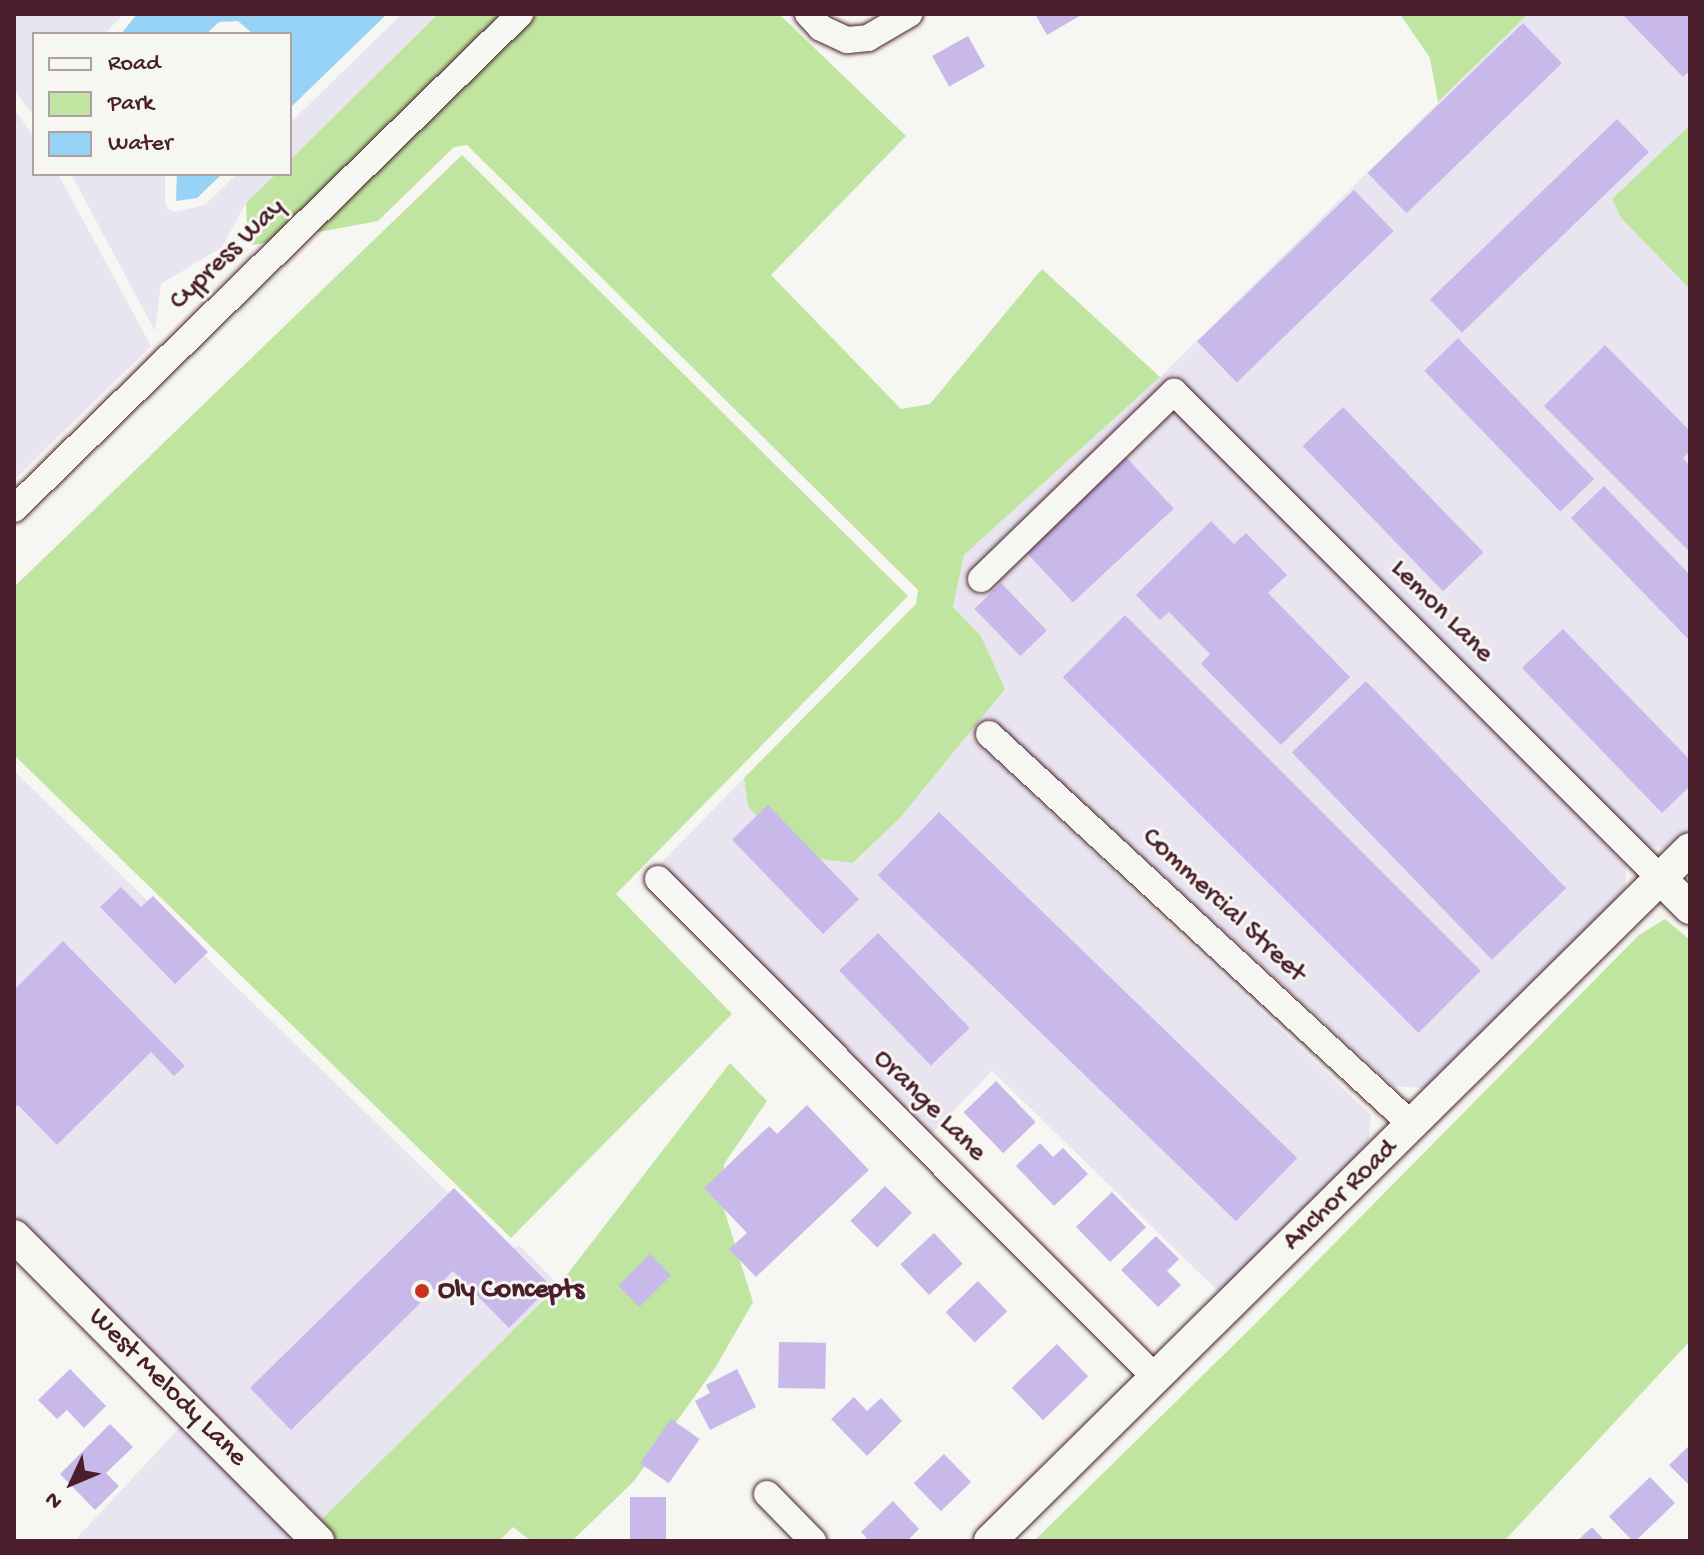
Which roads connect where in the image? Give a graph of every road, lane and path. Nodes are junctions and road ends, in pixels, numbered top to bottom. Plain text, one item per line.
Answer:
1 (520, 14) edge
2 (808, 14) edge
3 (909, 14) edge
4 (14, 509) edge
5 (981, 579) dead end
6 (989, 734) dead end
7 (1690, 849) edge
8 (658, 879) dead end
9 (1661, 879) junction
10 (1690, 908) edge
11 (1413, 1126) junction
12 (14, 1236) edge
13 (1155, 1377) junction
14 (767, 1494) dead end
15 (318, 1541) edge
16 (813, 1541) edge
17 (990, 1541) edge

1 - 4 street, Cypress Way
2 - 3 street
5 - 9 street, Lemon Lane
6 - 11 street, Commercial Street
7 - 9 street, Anchor Road
8 - 13 street, Orange Lane
9 - 10 street
9 - 11 street, Anchor Road
11 - 13 street, Anchor Road
12 - 15 street, West Melody Lane
13 - 17 street, Anchor Road
14 - 16 street

